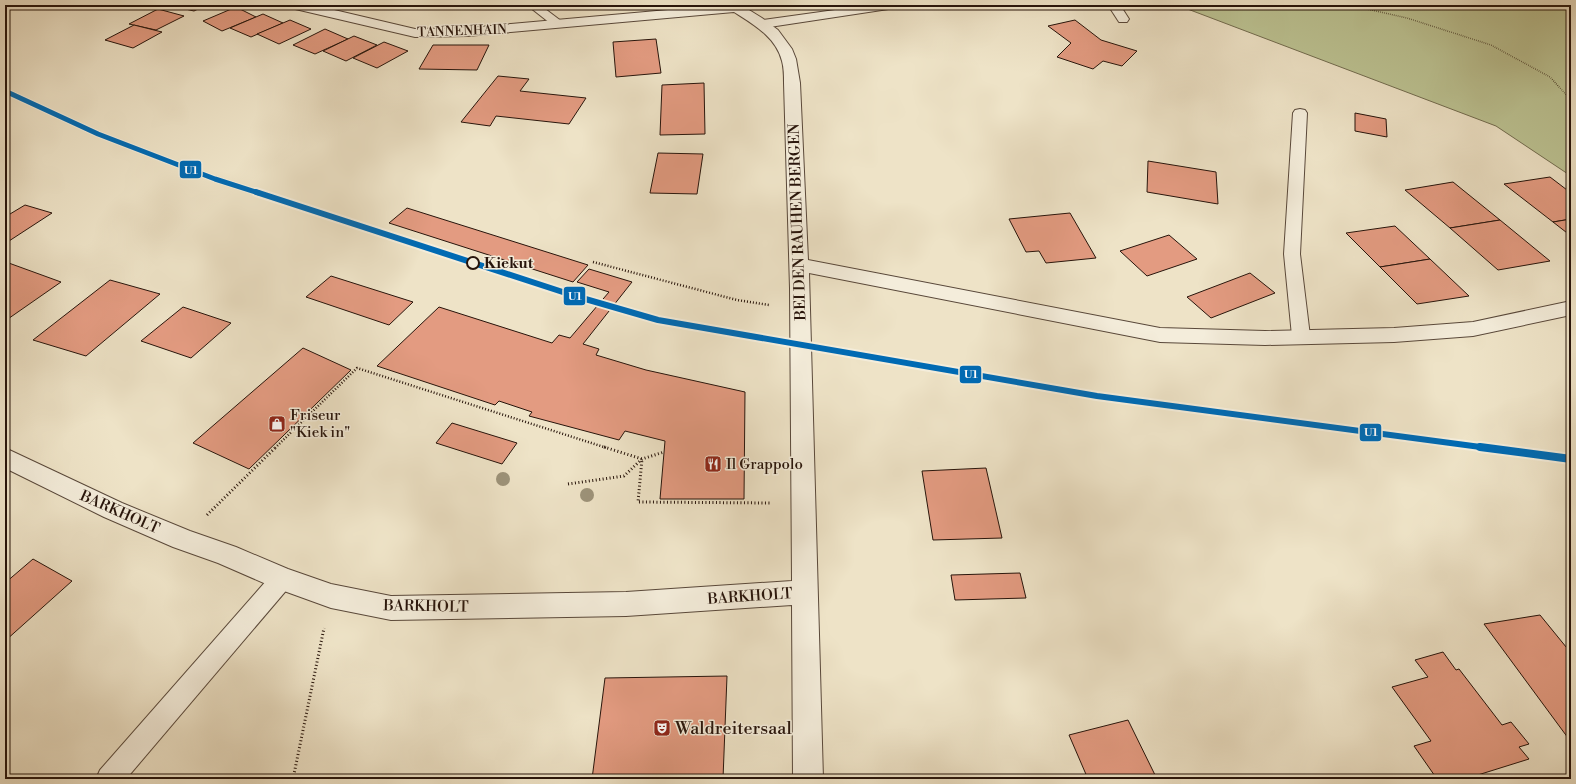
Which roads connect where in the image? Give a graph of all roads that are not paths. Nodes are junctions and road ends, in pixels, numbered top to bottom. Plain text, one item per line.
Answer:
1 (296, 5) edge
2 (533, 5) edge
3 (895, 5) edge
4 (1114, 5) edge
5 (733, 6) edge
6 (1124, 19) dead end
7 (559, 24) junction
8 (763, 24) junction
9 (1300, 112) dead end
10 (798, 264) junction
11 (1571, 308) edge
12 (1301, 336) junction
13 (5, 457) edge
14 (282, 579) junction
15 (805, 592) junction
16 (109, 779) edge
17 (808, 779) edge

1 - 7 street, TANNENHAIN
2 - 7 lane
3 - 8 lane
4 - 6 lane
5 - 7 street, TANNENHAIN
5 - 8 street, BEI DEN RAUHEN BERGEN
8 - 10 street, BEI DEN RAUHEN BERGEN
9 - 12 lane
10 - 12 street
10 - 15 street, BEI DEN RAUHEN BERGEN
11 - 12 street
13 - 14 street, BARKHOLT
14 - 15 street, BARKHOLT
14 - 16 lane
15 - 17 street, BEI DEN RAUHEN BERGEN

